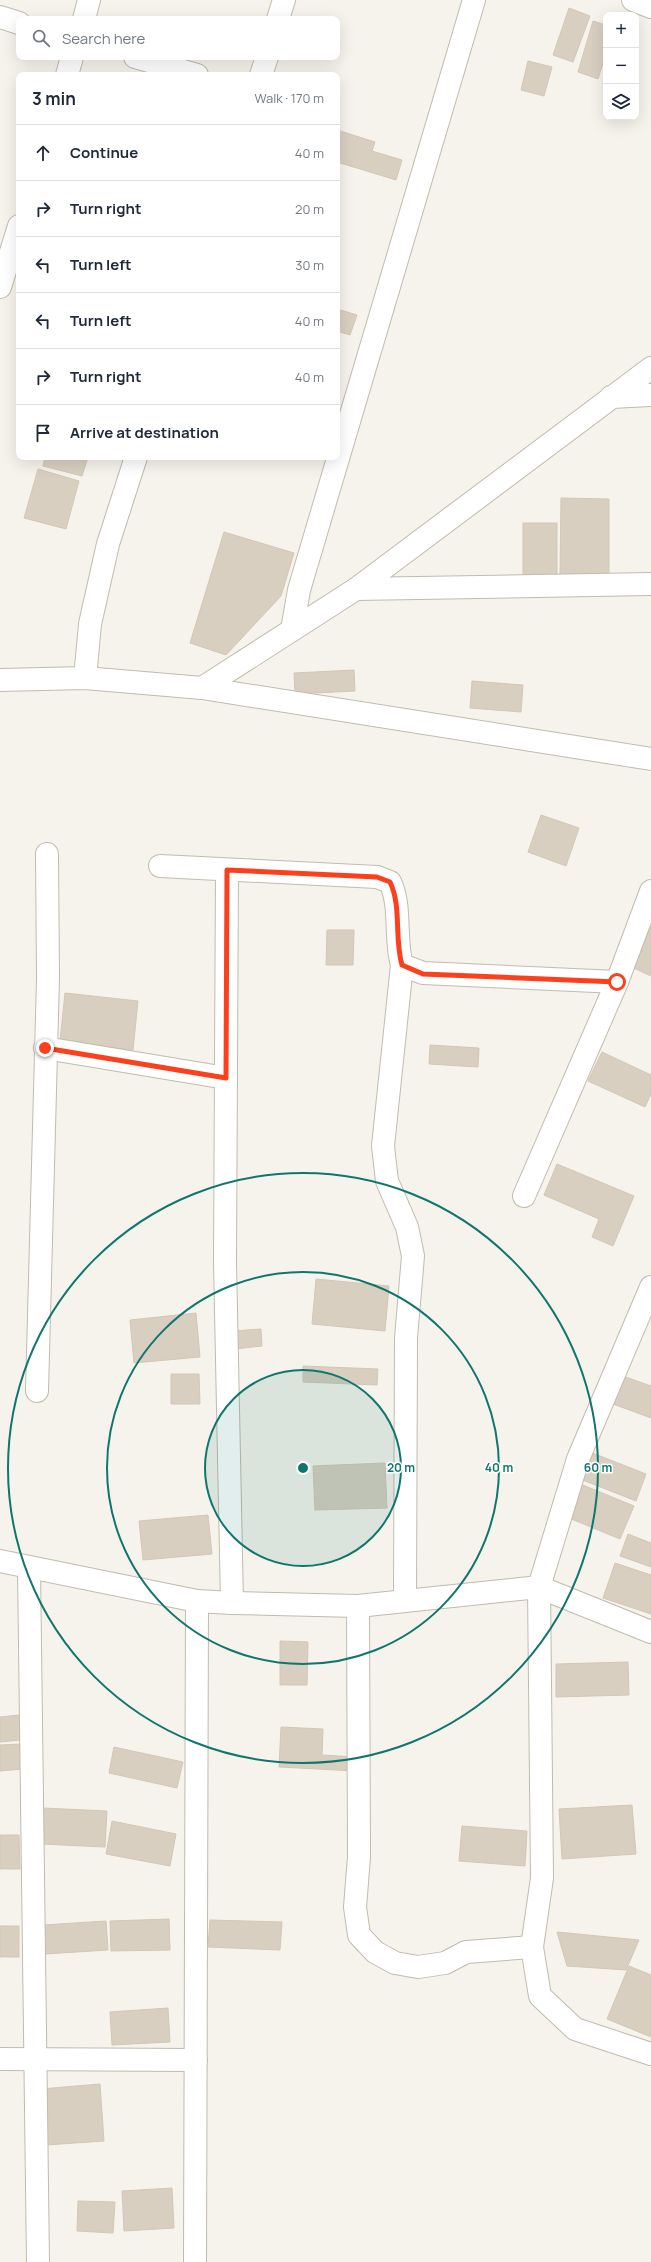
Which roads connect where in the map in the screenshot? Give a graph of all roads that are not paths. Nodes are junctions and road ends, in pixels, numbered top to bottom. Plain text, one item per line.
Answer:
1 (90, 0) edge
2 (284, 0) edge
3 (474, 0) edge
4 (632, 0) edge
5 (651, 7) edge
6 (85, 16) edge
7 (279, 16) edge
8 (0, 17) edge
9 (16, 22) edge
10 (71, 60) edge
11 (145, 60) edge
12 (266, 60) edge
13 (68, 72) edge
14 (187, 72) edge
15 (262, 72) edge
16 (16, 236) edge
17 (0, 287) edge
18 (651, 368) edge
19 (651, 396) edge
20 (611, 397) junction
21 (340, 449) edge
22 (135, 460) edge
23 (337, 460) edge
24 (651, 584) edge
25 (356, 589) junction
26 (292, 630) junction
27 (85, 678) junction
28 (0, 680) edge
29 (202, 688) junction
30 (651, 759) edge
31 (47, 854) dead end
32 (160, 866) dead end
33 (227, 870) junction
34 (651, 892) edge
35 (402, 965) junction
36 (617, 982) junction
37 (45, 1048) junction
38 (226, 1078) junction
39 (524, 1196) dead end
40 (651, 1287) edge
41 (37, 1391) dead end
42 (0, 1561) edge
43 (29, 1568) junction
44 (539, 1587) junction
45 (197, 1601) junction
46 (405, 1601) junction
47 (232, 1603) junction
48 (358, 1606) junction
49 (651, 1632) edge
50 (532, 1947) junction
51 (651, 2054) edge
52 (0, 2059) edge
53 (36, 2060) junction
54 (196, 2060) junction
55 (38, 2262) edge
56 (195, 2262) edge

1 - 6 street
2 - 7 street
3 - 21 street
4 - 5 street
8 - 9 street
10 - 13 street
11 - 14 street
12 - 15 street
16 - 17 street
18 - 20 street
19 - 20 street
20 - 25 street
22 - 27 street
23 - 26 street
24 - 25 street
25 - 26 street
26 - 29 street
27 - 28 street
27 - 29 street
29 - 30 street
31 - 37 street
32 - 33 street
33 - 35 street
33 - 38 street
34 - 36 street
35 - 36 street
35 - 46 street
36 - 39 street
37 - 38 street
37 - 41 street
38 - 47 street
40 - 44 street
42 - 43 street
43 - 45 street
43 - 53 street
44 - 46 street
44 - 49 street
44 - 50 street
45 - 47 street
45 - 54 street
46 - 48 street
47 - 48 street
48 - 50 street
50 - 51 street
52 - 53 street
53 - 54 street
53 - 55 street
54 - 56 street

